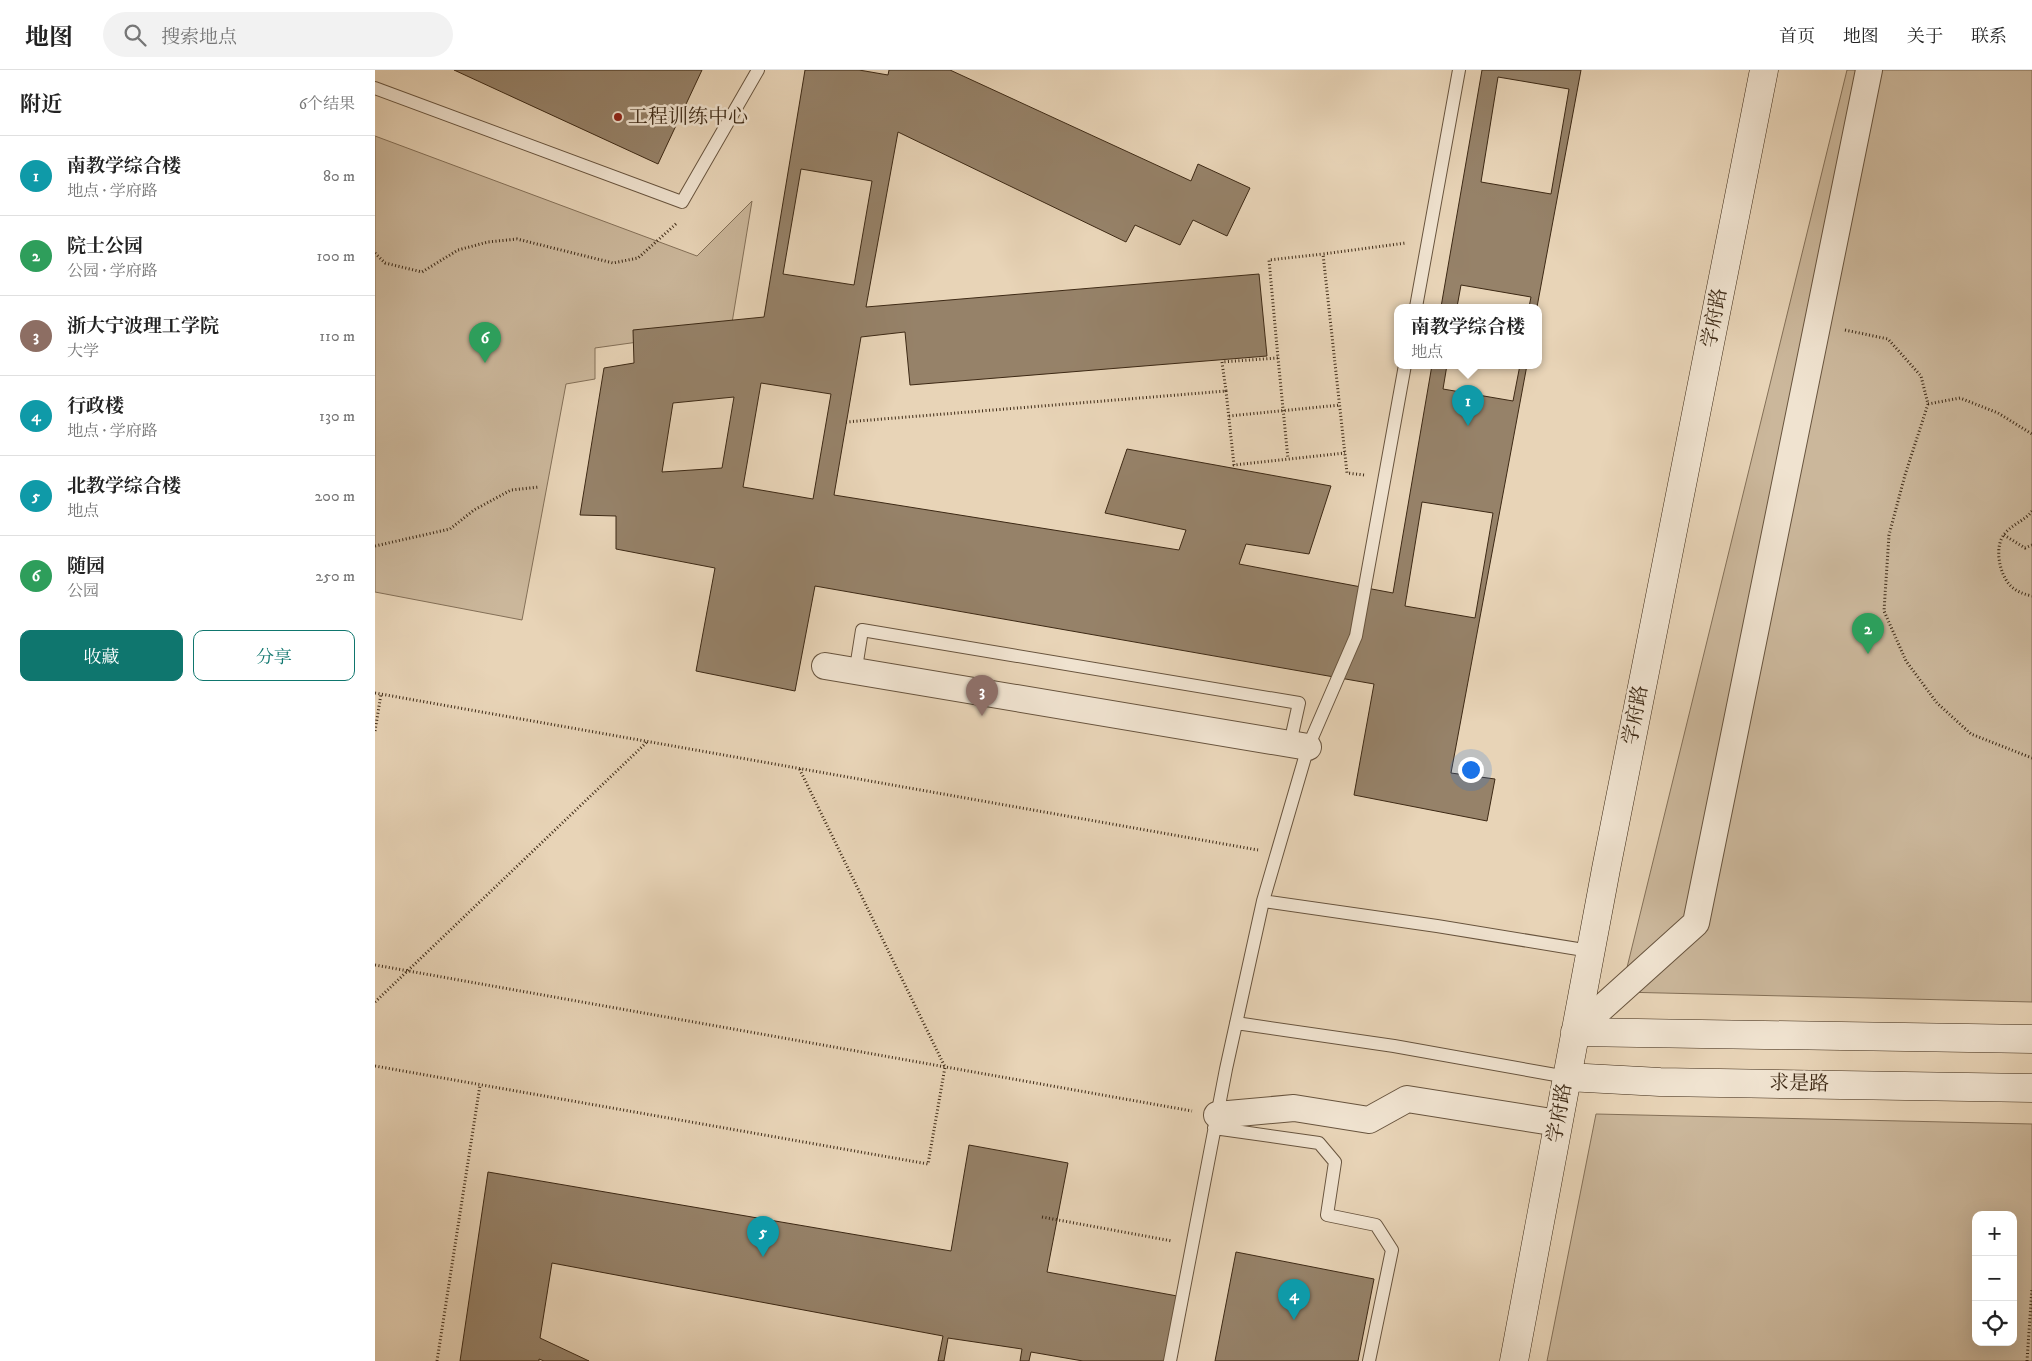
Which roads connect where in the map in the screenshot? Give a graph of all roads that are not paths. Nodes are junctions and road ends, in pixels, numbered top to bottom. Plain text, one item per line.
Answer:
1 (758, 70) edge
2 (1459, 70) edge
3 (1764, 70) edge
4 (1869, 70) edge
5 (375, 88) edge
6 (1417, 304) edge
7 (1404, 369) edge
8 (825, 666) dead end
9 (1300, 743) junction
10 (1263, 901) junction
11 (1590, 951) junction
12 (1236, 1023) junction
13 (1575, 1032) junction
14 (2032, 1039) edge
15 (1567, 1077) junction
16 (2032, 1088) edge
17 (1216, 1121) junction
18 (1558, 1124) junction
19 (1170, 1361) edge
20 (1369, 1361) edge
21 (1514, 1361) edge

1 - 5 lane
2 - 6 lane
3 - 11 street, 学府路
4 - 13 street
7 - 9 lane
8 - 9 street
9 - 9 lane
9 - 10 lane
10 - 11 lane
10 - 12 lane
11 - 13 street, 学府路
12 - 15 lane
12 - 17 lane
13 - 14 street
13 - 15 street, 学府路
15 - 16 street, 求是路
15 - 18 street, 学府路
17 - 18 street
17 - 19 lane
17 - 20 lane
18 - 21 street, 学府路

